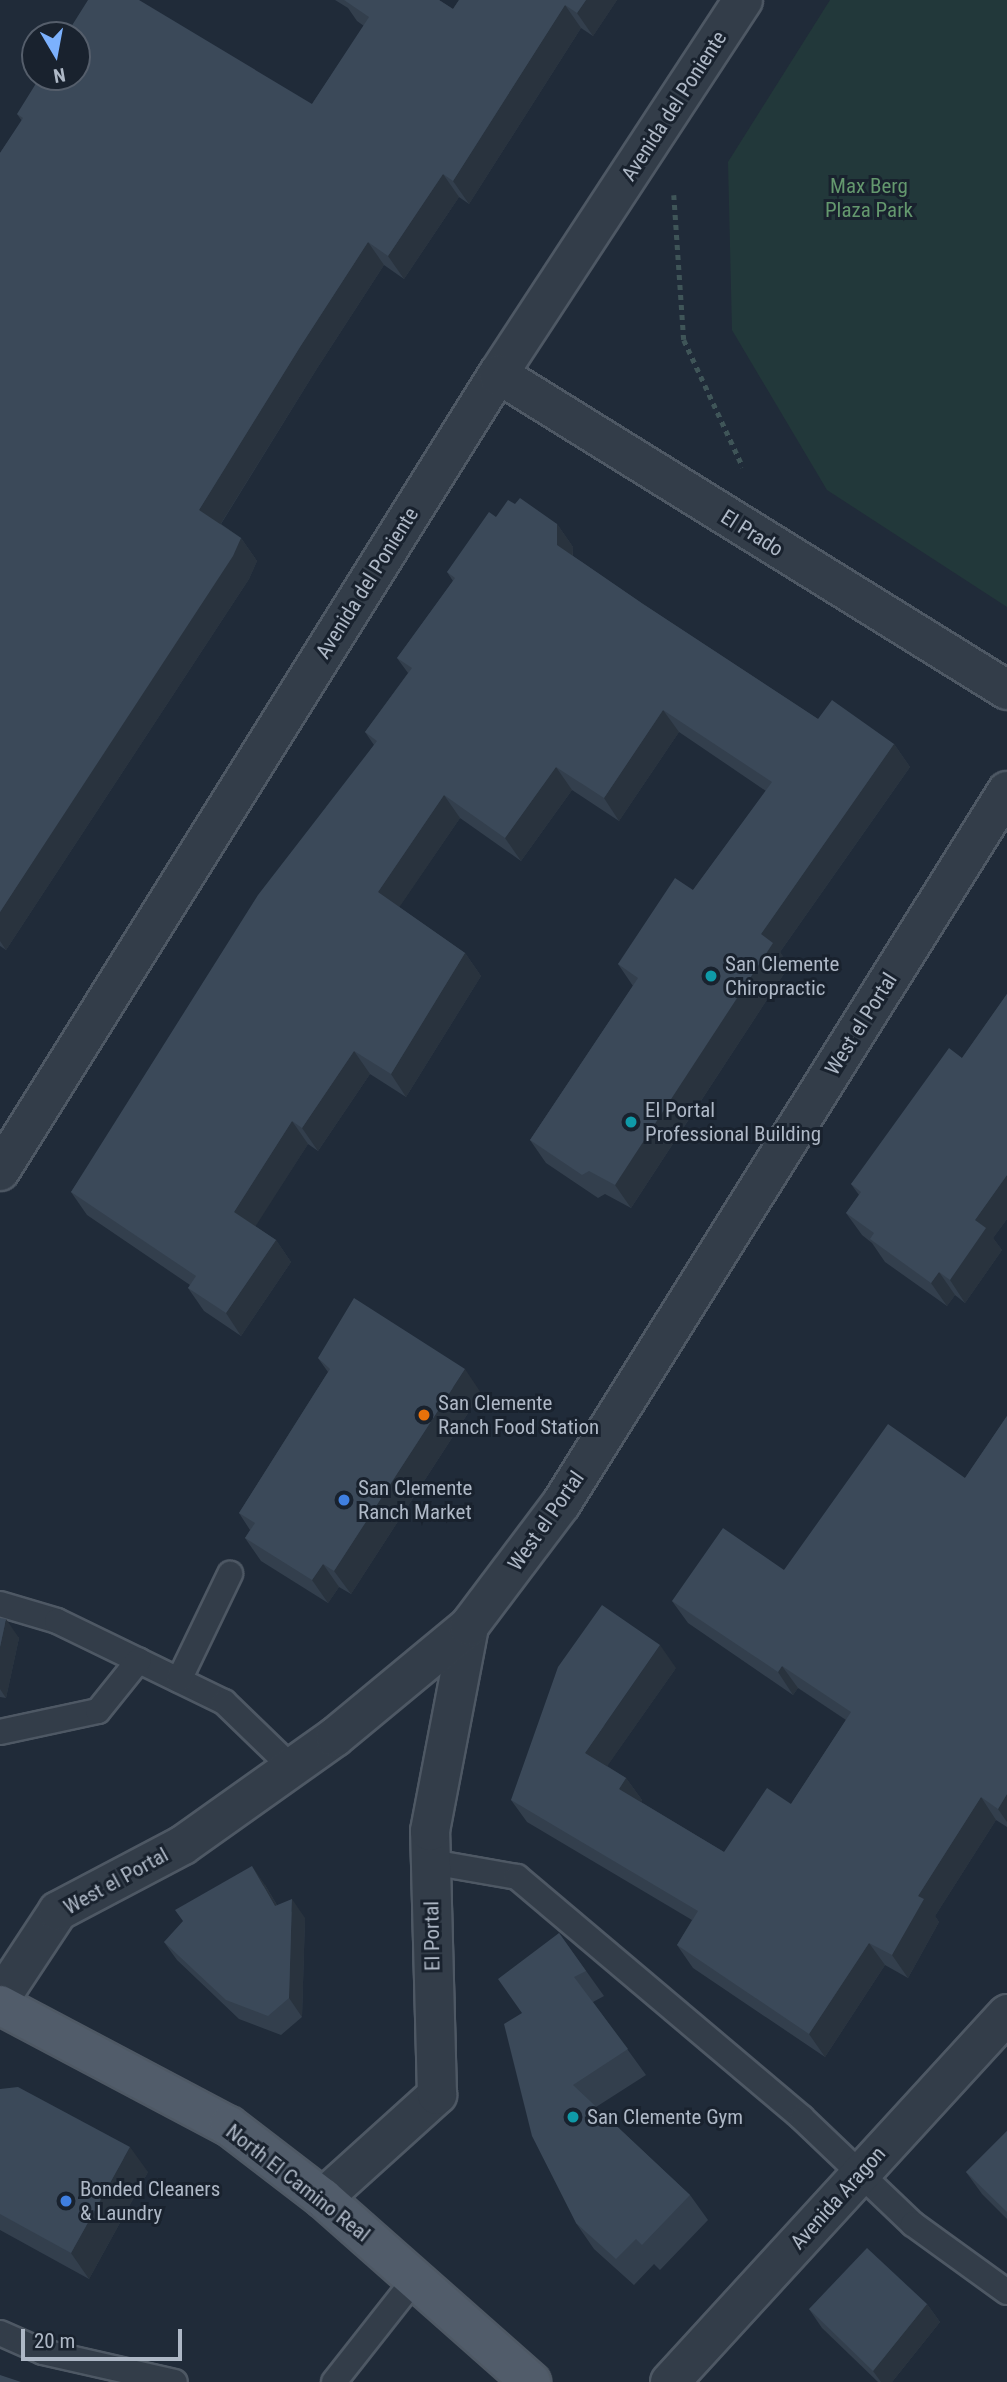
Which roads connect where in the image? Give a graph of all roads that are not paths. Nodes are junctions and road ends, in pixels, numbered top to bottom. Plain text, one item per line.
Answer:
1 (743, 0) edge
2 (498, 374) junction
3 (1007, 690) edge
4 (1007, 790) edge
5 (0, 1171) edge
6 (230, 1574) dead end
7 (0, 1604) edge
8 (469, 1626) junction
9 (139, 1660) junction
10 (179, 1680) junction
11 (0, 1732) edge
12 (292, 1768) junction
13 (430, 1862) junction
14 (0, 2000) edge
15 (0, 2005) edge
16 (1007, 2014) edge
17 (860, 2174) junction
18 (323, 2198) junction
19 (415, 2279) junction
20 (1007, 2292) edge
21 (0, 2333) edge
22 (175, 2382) edge
23 (334, 2382) edge
24 (531, 2382) edge
25 (670, 2382) edge

1 - 2 street, Avenida del Poniente
2 - 3 street, El Prado
2 - 5 street, Avenida del Poniente
4 - 8 street, West el Portal
6 - 10 lane
7 - 9 lane
8 - 12 street, West el Portal
8 - 13 street, El Portal
9 - 10 lane
9 - 11 lane
10 - 12 lane
12 - 14 street, West el Portal
13 - 17 lane
13 - 18 street, El Portal
15 - 18 main road, North El Camino Real
16 - 17 street, Avenida Aragon
17 - 20 lane
17 - 25 street, Avenida Aragon
18 - 19 main road, North El Camino Real
19 - 23 lane
19 - 24 main road, North El Camino Real
21 - 22 lane

